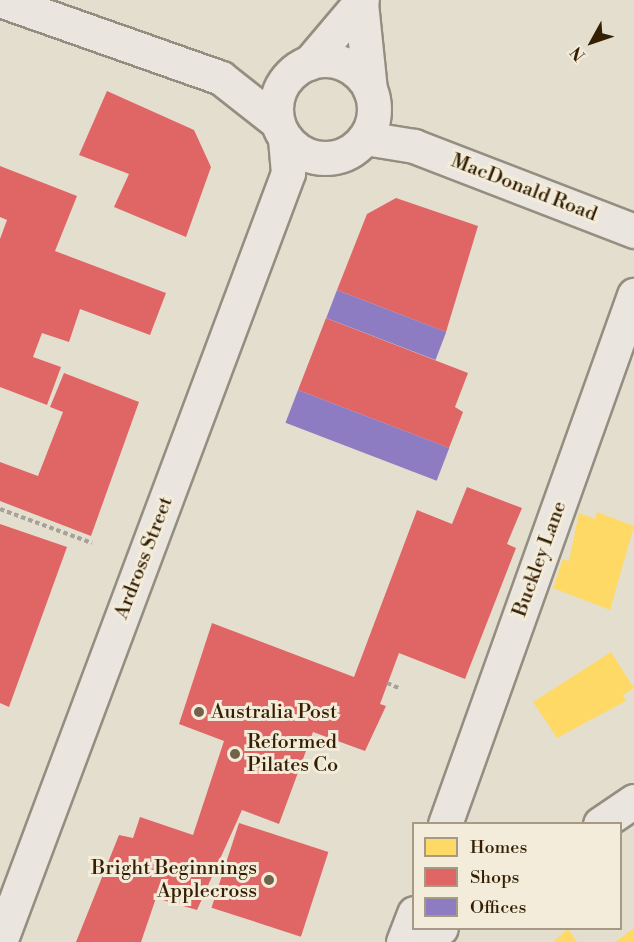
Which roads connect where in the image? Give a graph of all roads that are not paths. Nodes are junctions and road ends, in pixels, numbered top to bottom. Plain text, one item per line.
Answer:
1 (0, 0) edge
2 (361, 2) edge
3 (300, 68) junction
4 (222, 78) junction
5 (372, 98) junction
6 (281, 130) junction
7 (365, 138) junction
8 (414, 146) junction
9 (322, 158) junction
10 (288, 173) junction
11 (634, 231) edge
12 (634, 295) edge
13 (634, 801) edge
14 (446, 822) edge
15 (603, 822) edge
16 (412, 918) edge
17 (438, 930) edge
18 (0, 942) edge
19 (403, 942) edge
20 (420, 942) edge

1 - 4 street
2 - 3 street
2 - 5 street
3 - 4 street
3 - 5 street
3 - 6 street
4 - 6 street
5 - 7 street
5 - 8 street, MacDonald Road
6 - 9 street
6 - 10 street, Ardross Street
7 - 8 street, MacDonald Road
7 - 9 street
8 - 11 street, MacDonald Road
9 - 10 street
10 - 18 street, Ardross Street
12 - 14 street, Buckley Lane
13 - 15 street
16 - 19 street
17 - 20 street

